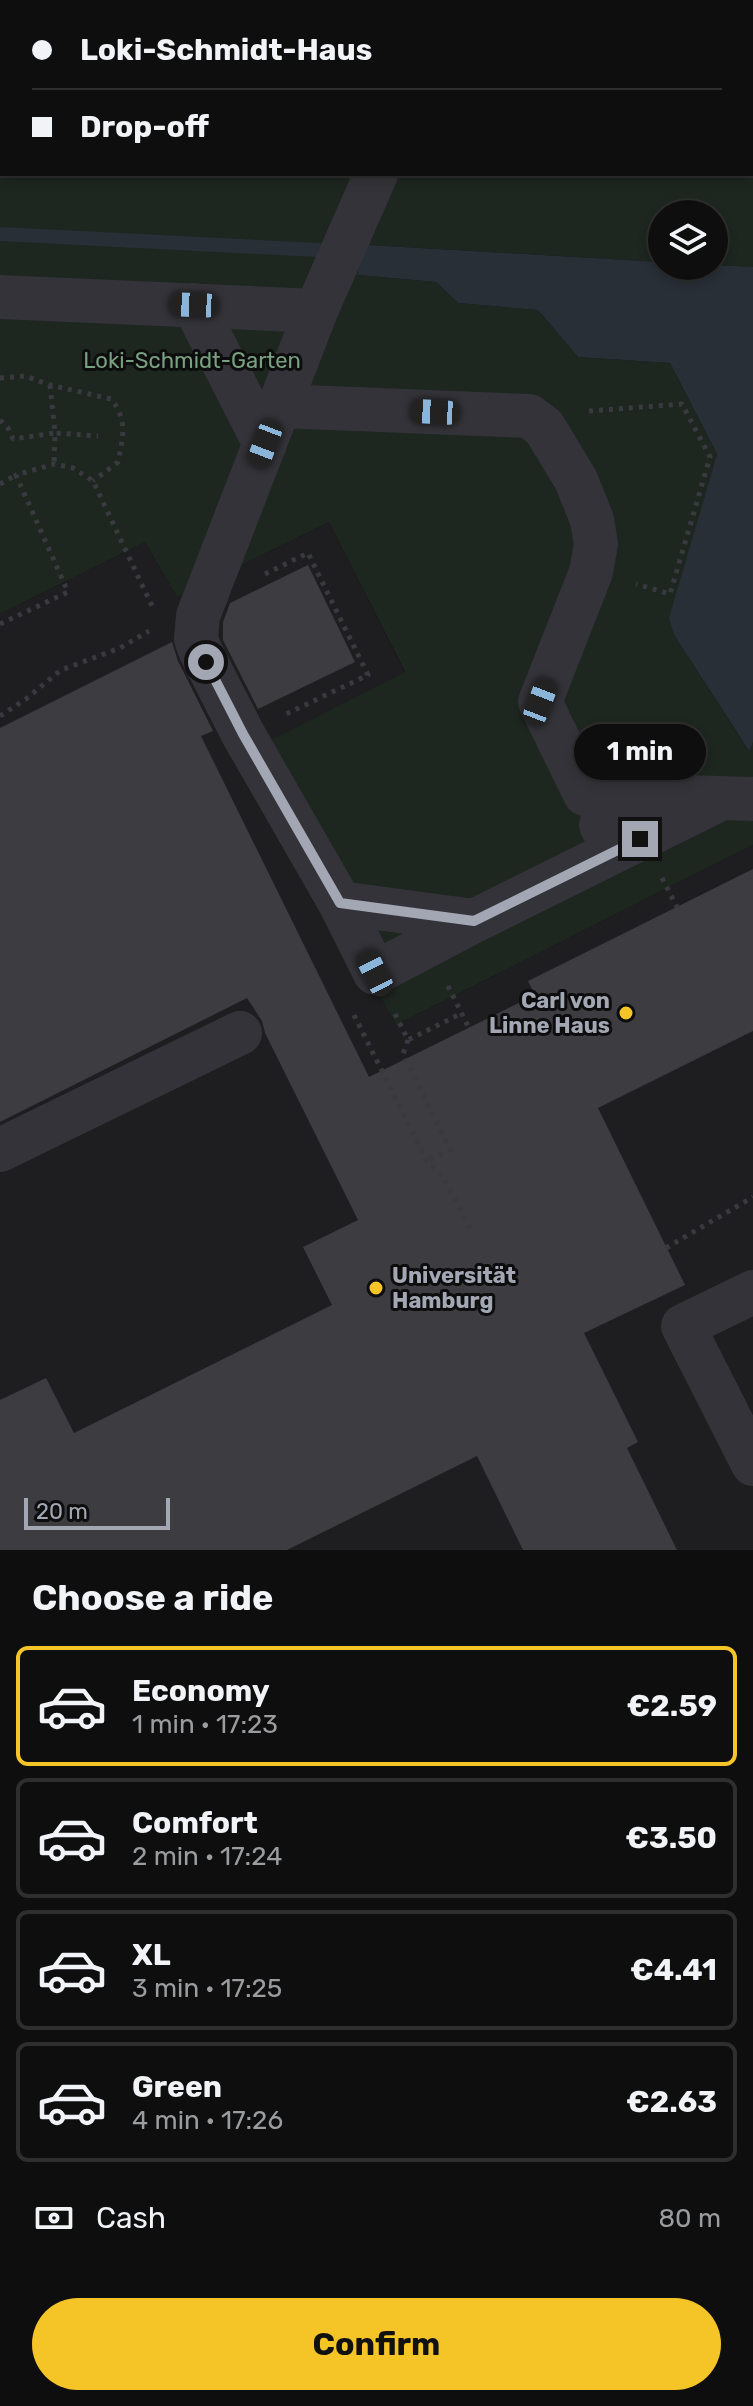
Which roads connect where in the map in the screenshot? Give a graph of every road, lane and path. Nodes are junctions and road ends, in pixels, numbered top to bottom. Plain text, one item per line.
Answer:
1 (375, 176) edge
2 (0, 297) edge
3 (194, 305) junction
4 (316, 311) junction
5 (0, 378) edge
6 (50, 385) junction
7 (529, 416) junction
8 (0, 420) edge
9 (272, 425) junction
10 (55, 433) junction
11 (98, 436) dead end
12 (54, 464) junction
13 (16, 475) junction
14 (93, 481) junction
15 (0, 484) edge
16 (129, 557) dead end
17 (256, 579) dead end
18 (670, 594) dead end
19 (0, 624) edge
20 (160, 624) dead end
21 (0, 716) edge
22 (243, 734) junction
23 (585, 794) junction
24 (738, 799) edge
25 (615, 851) junction
26 (664, 882) dead end
27 (340, 903) junction
28 (677, 907) dead end
29 (474, 921) junction
30 (362, 989) junction
31 (469, 1028) dead end
32 (240, 1033) dead end
33 (408, 1040) junction
34 (0, 1150) edge
35 (427, 1161) junction
36 (753, 1197) edge
37 (473, 1234) dead end
38 (666, 1248) dead end
39 (753, 1292) edge
40 (753, 1464) edge

1 - 4 lane
2 - 3 lane
3 - 4 lane
3 - 9 lane
4 - 9 lane
5 - 6 path
6 - 10 path
6 - 14 path
7 - 9 lane
7 - 18 path
7 - 23 lane
8 - 10 path
9 - 22 lane
10 - 11 path
10 - 12 path
12 - 13 path
12 - 14 path
13 - 15 path
13 - 19 path
14 - 16 path
17 - 22 path
20 - 21 path
22 - 27 lane
23 - 24 lane
23 - 25 lane
24 - 25 lane
25 - 29 lane
26 - 28 path
27 - 29 lane
27 - 30 lane
29 - 30 lane
30 - 33 path
30 - 35 path
31 - 33 path
32 - 34 lane
33 - 35 path
35 - 37 path
36 - 38 path
39 - 40 lane

